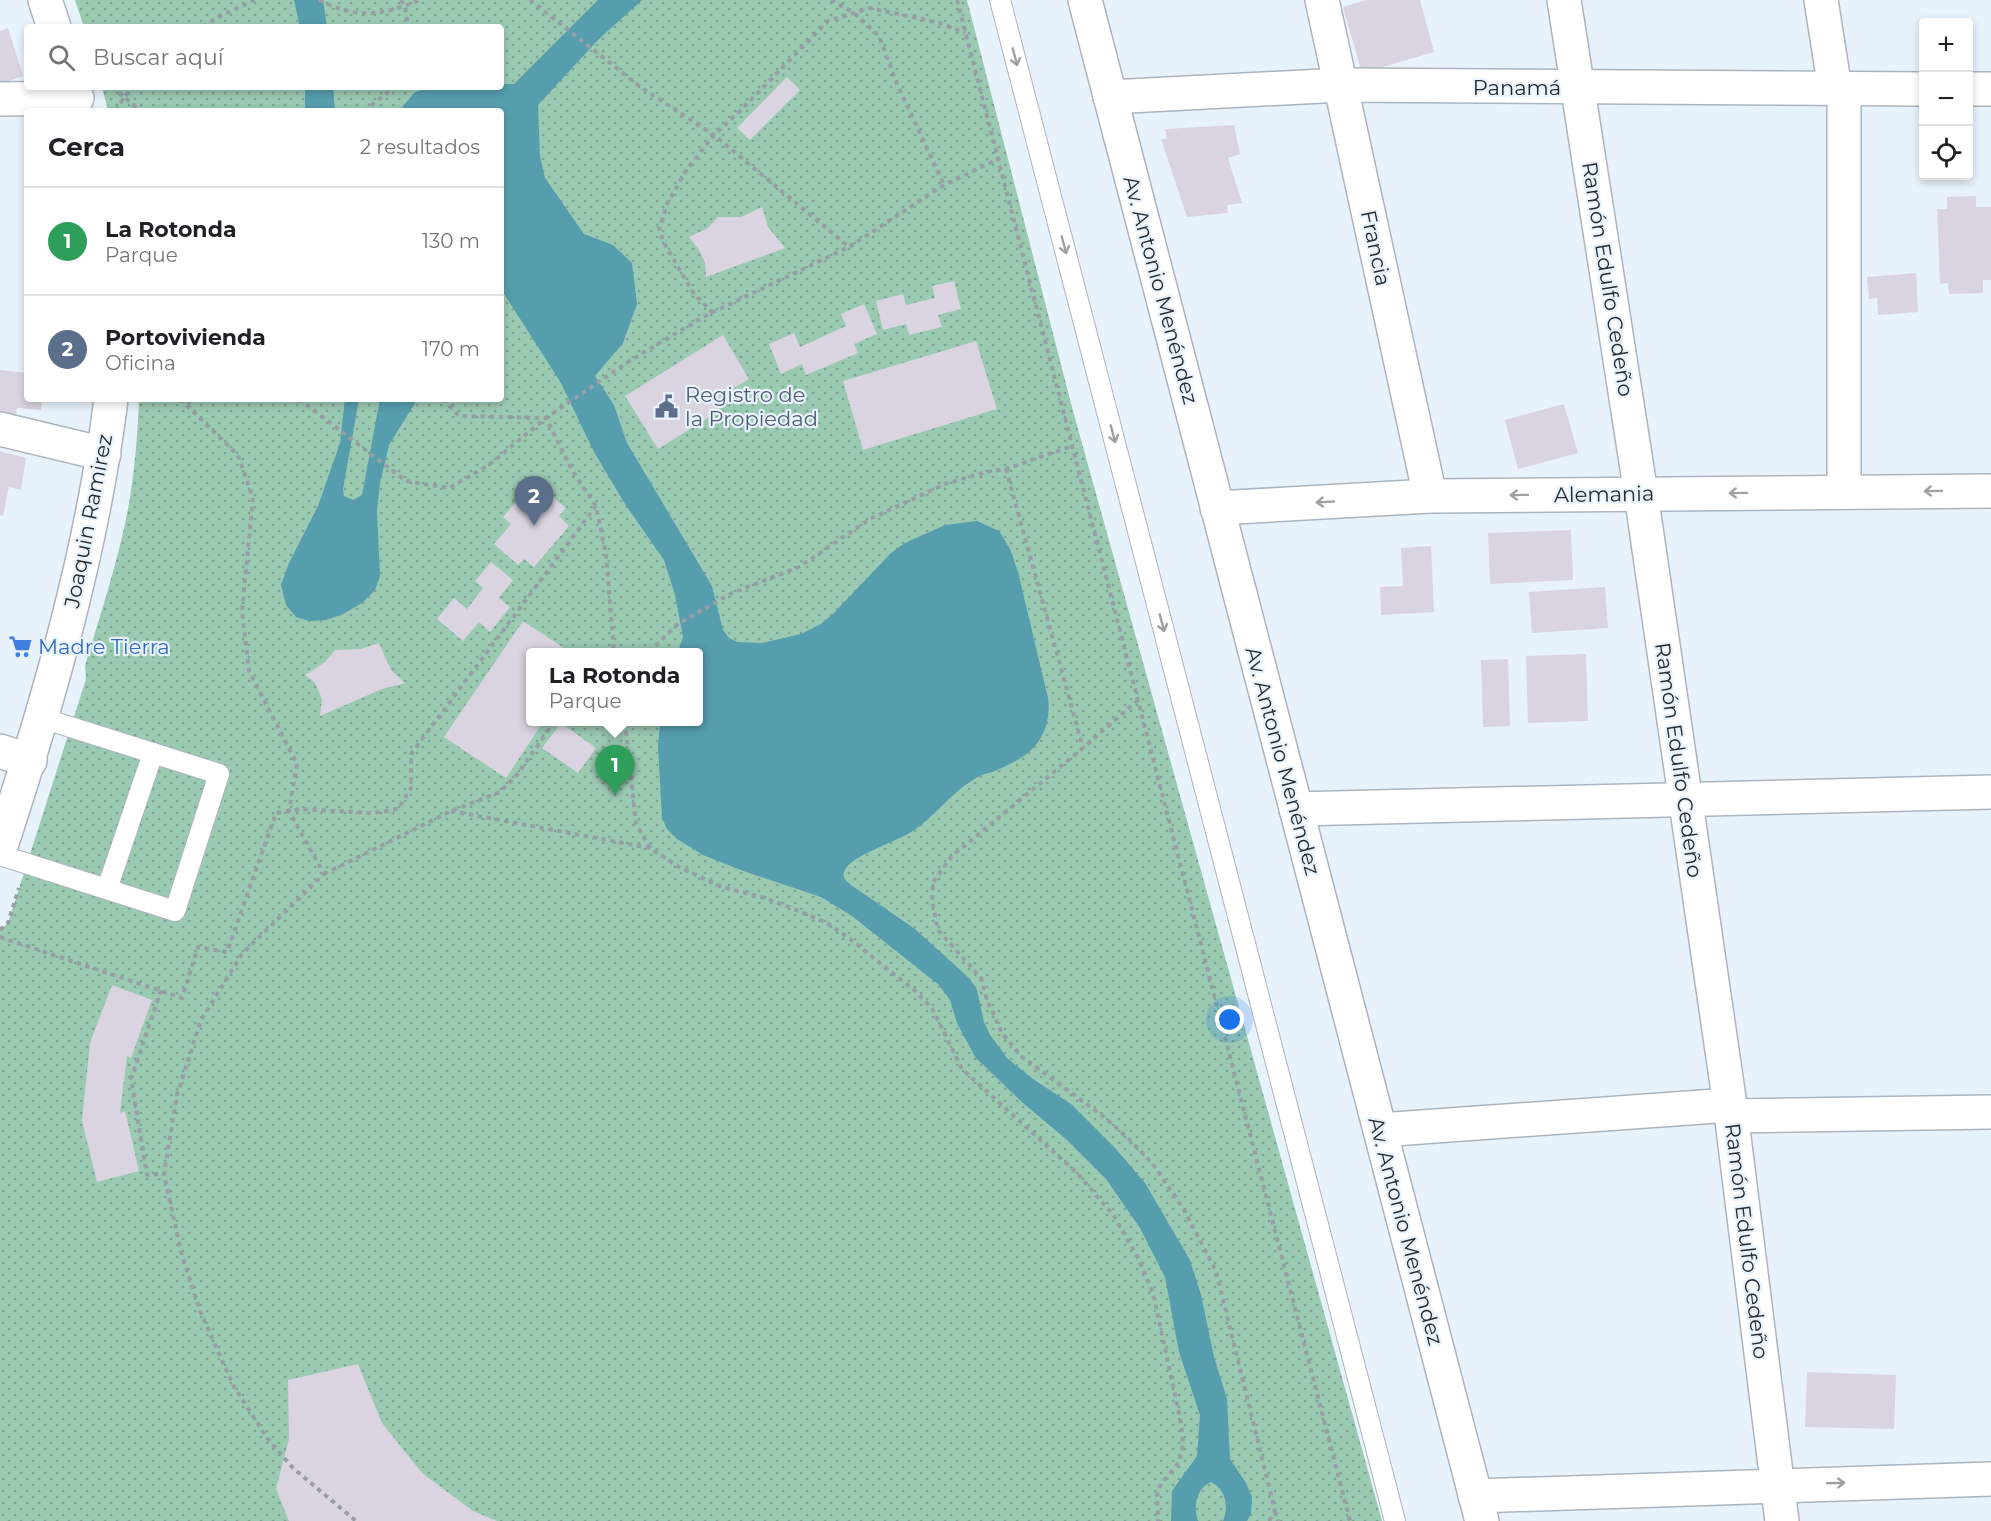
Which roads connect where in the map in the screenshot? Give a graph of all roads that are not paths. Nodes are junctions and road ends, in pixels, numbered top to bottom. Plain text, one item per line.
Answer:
1 (45, 0) edge
2 (1000, 0) edge
3 (1085, 0) edge
4 (1322, 0) edge
5 (1564, 0) edge
6 (1821, 0) edge
7 (53, 24) edge
8 (1341, 85) junction
9 (1578, 87) junction
10 (1839, 89) junction
11 (1919, 89) edge
12 (1973, 89) edge
13 (1991, 90) edge
14 (1110, 97) junction
15 (0, 99) edge
16 (77, 99) edge
17 (111, 402) edge
18 (0, 429) edge
19 (104, 454) junction
20 (1991, 490) edge
21 (1845, 492) junction
22 (1641, 494) junction
23 (1430, 496) junction
24 (1217, 508) junction
25 (42, 718) junction
26 (153, 753) junction
27 (15, 756) edge
28 (1991, 792) edge
29 (1684, 799) junction
30 (1296, 808) junction
31 (0, 849) edge
32 (0, 855) edge
33 (107, 889) junction
34 (1730, 1110) junction
35 (1991, 1112) edge
36 (1380, 1130) junction
37 (1991, 1479) edge
38 (1778, 1485) junction
39 (1478, 1509) edge
40 (1395, 1521) edge
41 (1782, 1521) edge

1 - 7 street
2 -> 40 lane
3 - 14 street, Av. Antonio Menéndez
4 - 8 street, Francia
5 - 9 street, Ramón Edulfo Cedeño
6 - 10 street
8 - 9 street, Panamá
8 - 14 street, Panamá
8 - 23 street, Francia
9 - 10 street, Panamá
9 - 22 street, Ramón Edulfo Cedeño
10 - 11 street, Panamá
10 - 21 street
12 - 13 street
14 - 24 street, Av. Antonio Menéndez
15 - 16 street
17 - 19 street, Joaquin Ramirez
18 - 19 street
19 - 25 street, Joaquin Ramirez
20 -> 21 street, Alemania
21 -> 22 street, Alemania
22 -> 23 street, Alemania
22 - 29 street, Ramón Edulfo Cedeño
23 -> 24 street, Alemania
24 - 30 street, Av. Antonio Menéndez
25 - 26 lane
25 - 27 street, Joaquin Ramirez
26 - 33 lane
26 - 33 lane
27 - 31 street, Joaquin Ramirez
28 - 29 street
29 - 30 street
29 - 34 street, Ramón Edulfo Cedeño
30 - 36 street, Av. Antonio Menéndez
32 - 33 lane
34 - 35 street
34 - 36 street
34 - 38 street, Ramón Edulfo Cedeño
36 - 39 street, Av. Antonio Menéndez
38 -> 37 street
38 - 39 street
38 - 41 street, Ramón Edulfo Cedeño

